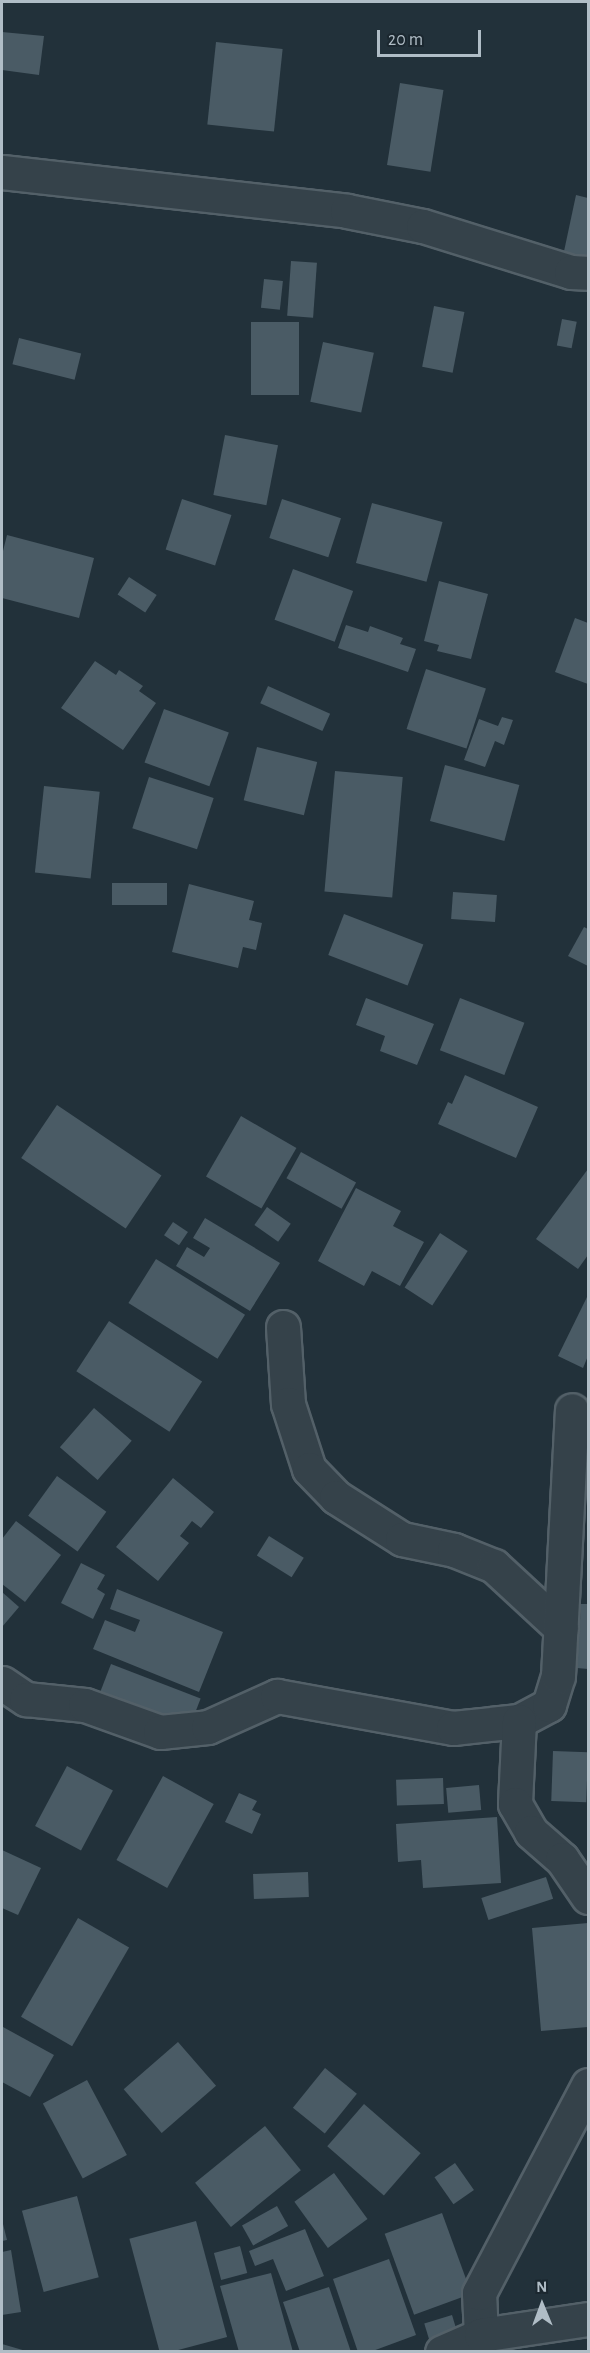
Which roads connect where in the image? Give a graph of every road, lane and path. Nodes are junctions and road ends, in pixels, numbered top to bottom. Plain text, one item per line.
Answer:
1 (2, 172) edge
2 (588, 273) edge
3 (283, 1327) dead end
4 (572, 1410) dead end
5 (561, 1628) junction
6 (2, 1683) edge
7 (519, 1721) junction
8 (588, 1898) edge
9 (588, 2085) edge
10 (588, 2319) edge
11 (481, 2335) junction
12 (442, 2352) edge

1 - 2 street
3 - 5 street
4 - 5 street
5 - 7 street
6 - 7 street
7 - 8 street
9 - 11 street
10 - 11 street
11 - 12 street

